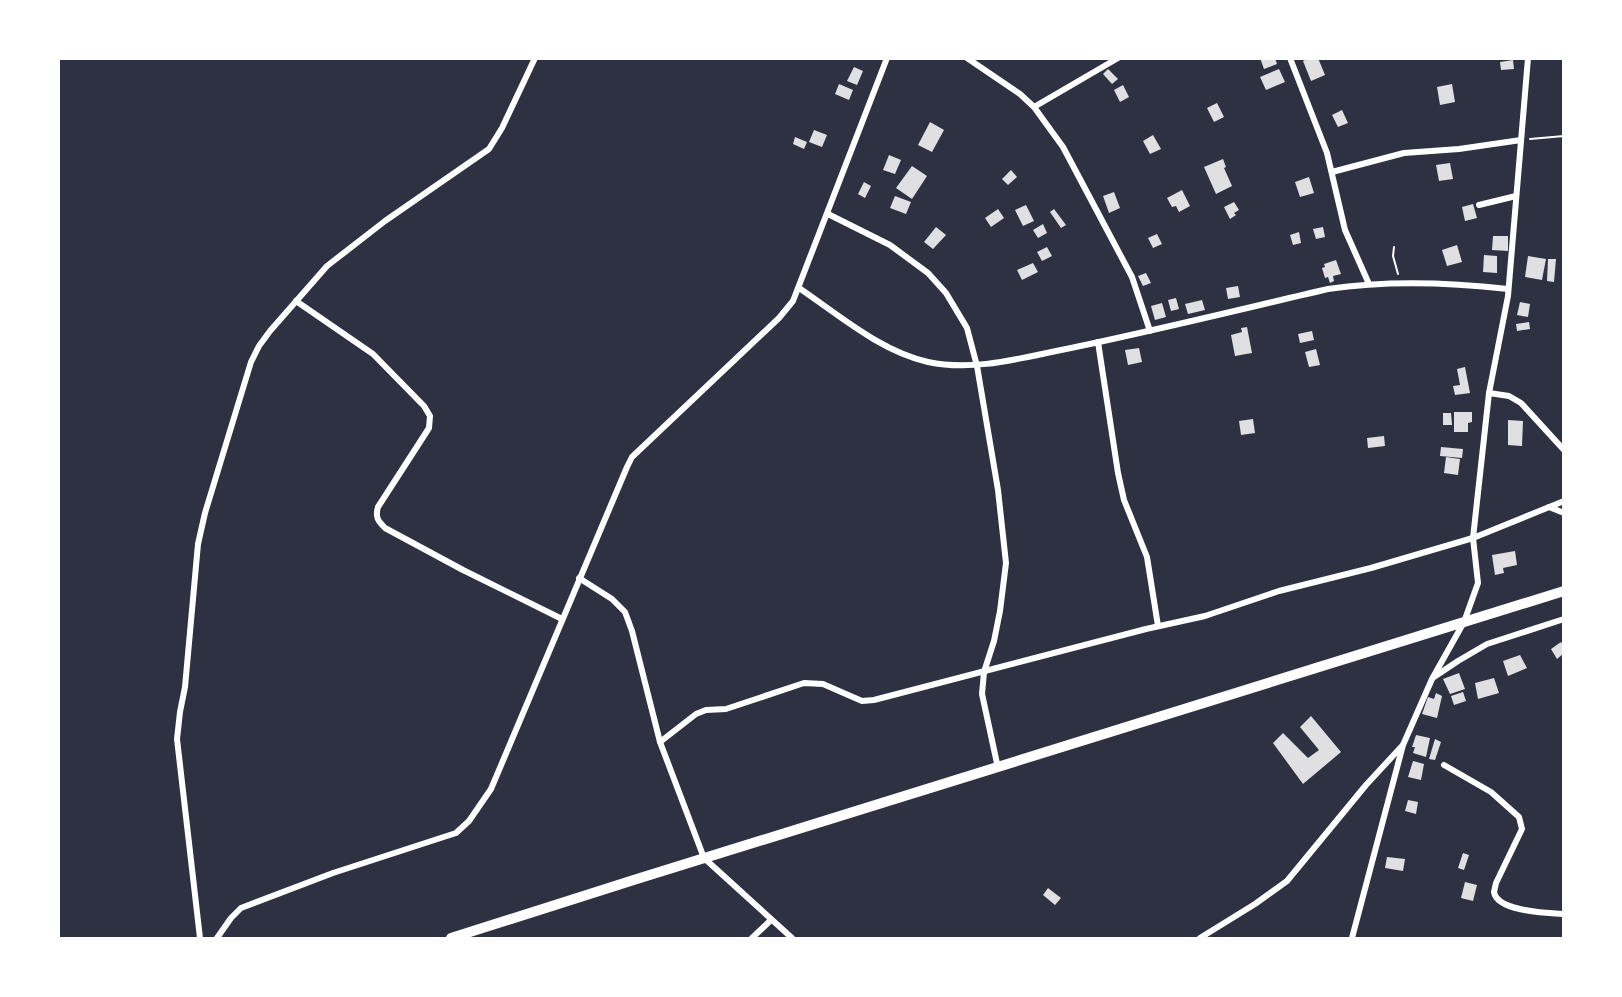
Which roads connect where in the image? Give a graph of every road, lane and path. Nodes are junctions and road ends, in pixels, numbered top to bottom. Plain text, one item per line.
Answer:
1 (535, 58) edge
2 (887, 58) edge
3 (967, 58) edge
4 (1118, 58) edge
5 (1290, 58) edge
6 (1528, 58) edge
7 (1034, 107) junction
8 (1563, 136) edge
9 (1521, 140) junction
10 (1332, 172) junction
11 (1516, 196) junction
12 (1479, 206) dead end
13 (828, 214) junction
14 (1394, 247) dead end
15 (1400, 283) junction
16 (1369, 284) junction
17 (799, 288) junction
18 (1508, 289) junction
19 (296, 301) junction
20 (1150, 331) junction
21 (1098, 342) junction
22 (977, 366) junction
23 (1489, 393) junction
24 (1563, 450) edge
25 (1563, 501) edge
26 (1549, 507) junction
27 (1563, 513) edge
28 (1473, 538) junction
29 (579, 578) junction
30 (1563, 591) edge
31 (562, 619) junction
32 (1563, 619) edge
33 (1464, 622) junction
34 (1158, 626) junction
35 (984, 672) junction
36 (1432, 679) junction
37 (660, 742) junction
38 (1403, 745) junction
39 (1444, 765) dead end
40 (998, 768) junction
41 (704, 858) junction
42 (1563, 914) edge
43 (771, 920) junction
44 (200, 939) edge
45 (217, 939) edge
46 (451, 939) edge
47 (752, 939) edge
48 (792, 939) edge
49 (1200, 939) edge
50 (1352, 939) edge

1 - 19 street
2 - 13 street
3 - 7 street
4 - 7 street
5 - 10 street
6 - 9 street
7 - 20 street
8 - 9 path
9 - 10 street
9 - 11 street
10 - 16 street
11 - 12 street
11 - 18 street
13 - 17 street
13 - 22 street
14 - 15 path
15 - 16 street
15 - 18 street
16 - 20 street
17 - 22 street
17 - 29 street
18 - 23 street
19 - 31 street
19 - 44 street
20 - 21 street
21 - 22 street
21 - 34 street
22 - 35 street
23 - 24 street
23 - 28 street
25 - 26 street
26 - 27 street
26 - 28 street
28 - 33 street
28 - 34 street
29 - 31 street
29 - 37 street
30 - 33 highway
31 - 45 street
32 - 36 street
33 - 36 street
33 - 40 highway
34 - 35 street
35 - 37 street
35 - 40 street
36 - 38 street
37 - 41 street
38 - 49 street
38 - 50 street
39 - 42 street
40 - 41 highway
41 - 43 street
41 - 46 highway
43 - 47 street
43 - 48 street

